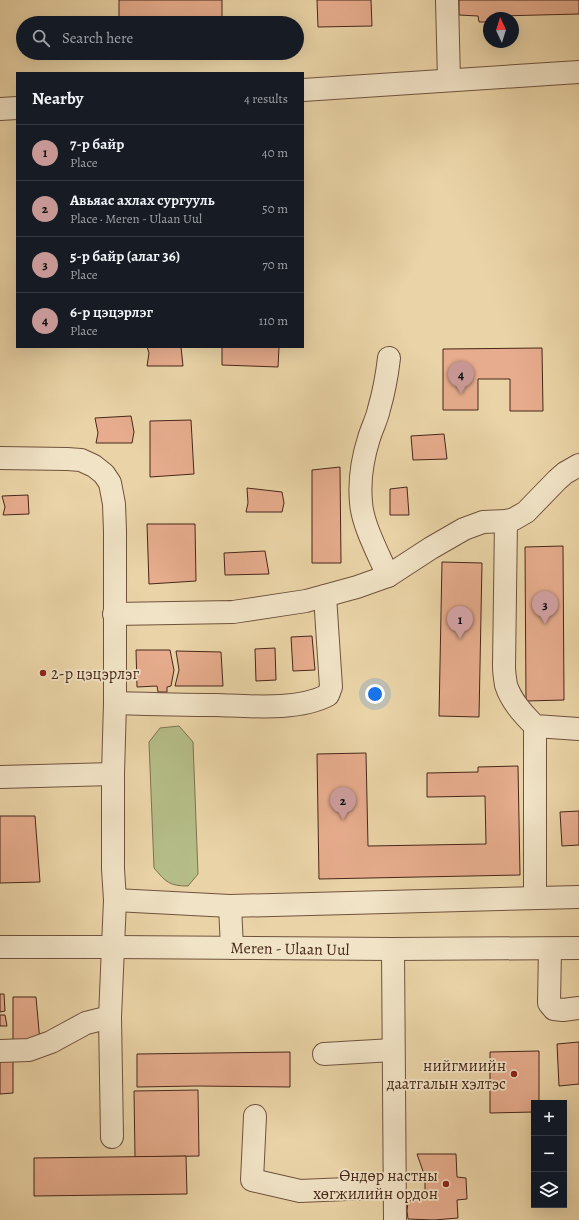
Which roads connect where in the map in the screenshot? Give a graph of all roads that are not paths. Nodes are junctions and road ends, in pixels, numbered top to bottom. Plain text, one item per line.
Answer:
1 (447, 0) edge
2 (579, 72) edge
3 (449, 80) junction
4 (304, 90) edge
5 (16, 108) edge
6 (0, 110) edge
7 (389, 358) dead end
8 (0, 458) edge
9 (579, 465) edge
10 (506, 521) junction
11 (388, 576) junction
12 (325, 596) junction
13 (114, 614) junction
14 (115, 703) junction
15 (535, 726) junction
16 (579, 729) edge
17 (112, 774) junction
18 (0, 777) edge
19 (579, 896) edge
20 (535, 897) junction
21 (115, 900) junction
22 (230, 906) junction
23 (0, 947) edge
24 (114, 947) junction
25 (232, 948) junction
26 (579, 948) edge
27 (393, 949) junction
28 (550, 949) junction
29 (579, 1008) edge
30 (110, 1017) junction
31 (394, 1050) junction
32 (0, 1052) edge
33 (324, 1054) dead end
34 (255, 1116) dead end
35 (112, 1137) dead end
36 (394, 1187) junction
37 (395, 1220) edge

1 - 3 street
2 - 3 street
3 - 4 street
5 - 6 street
7 - 11 street
8 - 13 street
9 - 10 street
10 - 11 street
10 - 15 street
11 - 12 street
12 - 13 street
12 - 14 street
13 - 14 street
14 - 17 street
15 - 16 street
15 - 20 street
17 - 18 street
17 - 21 street
19 - 20 street
20 - 22 street
21 - 22 street
21 - 24 street
22 - 25 street
23 - 24 street, Meren - Ulaan Uul
24 - 25 street, Meren - Ulaan Uul
24 - 30 street
25 - 27 street, Meren - Ulaan Uul
26 - 28 street, Meren - Ulaan Uul
27 - 28 street, Meren - Ulaan Uul
27 - 31 street
28 - 29 street
30 - 32 street
30 - 35 street
31 - 33 street
31 - 36 street
34 - 36 street
36 - 37 street

